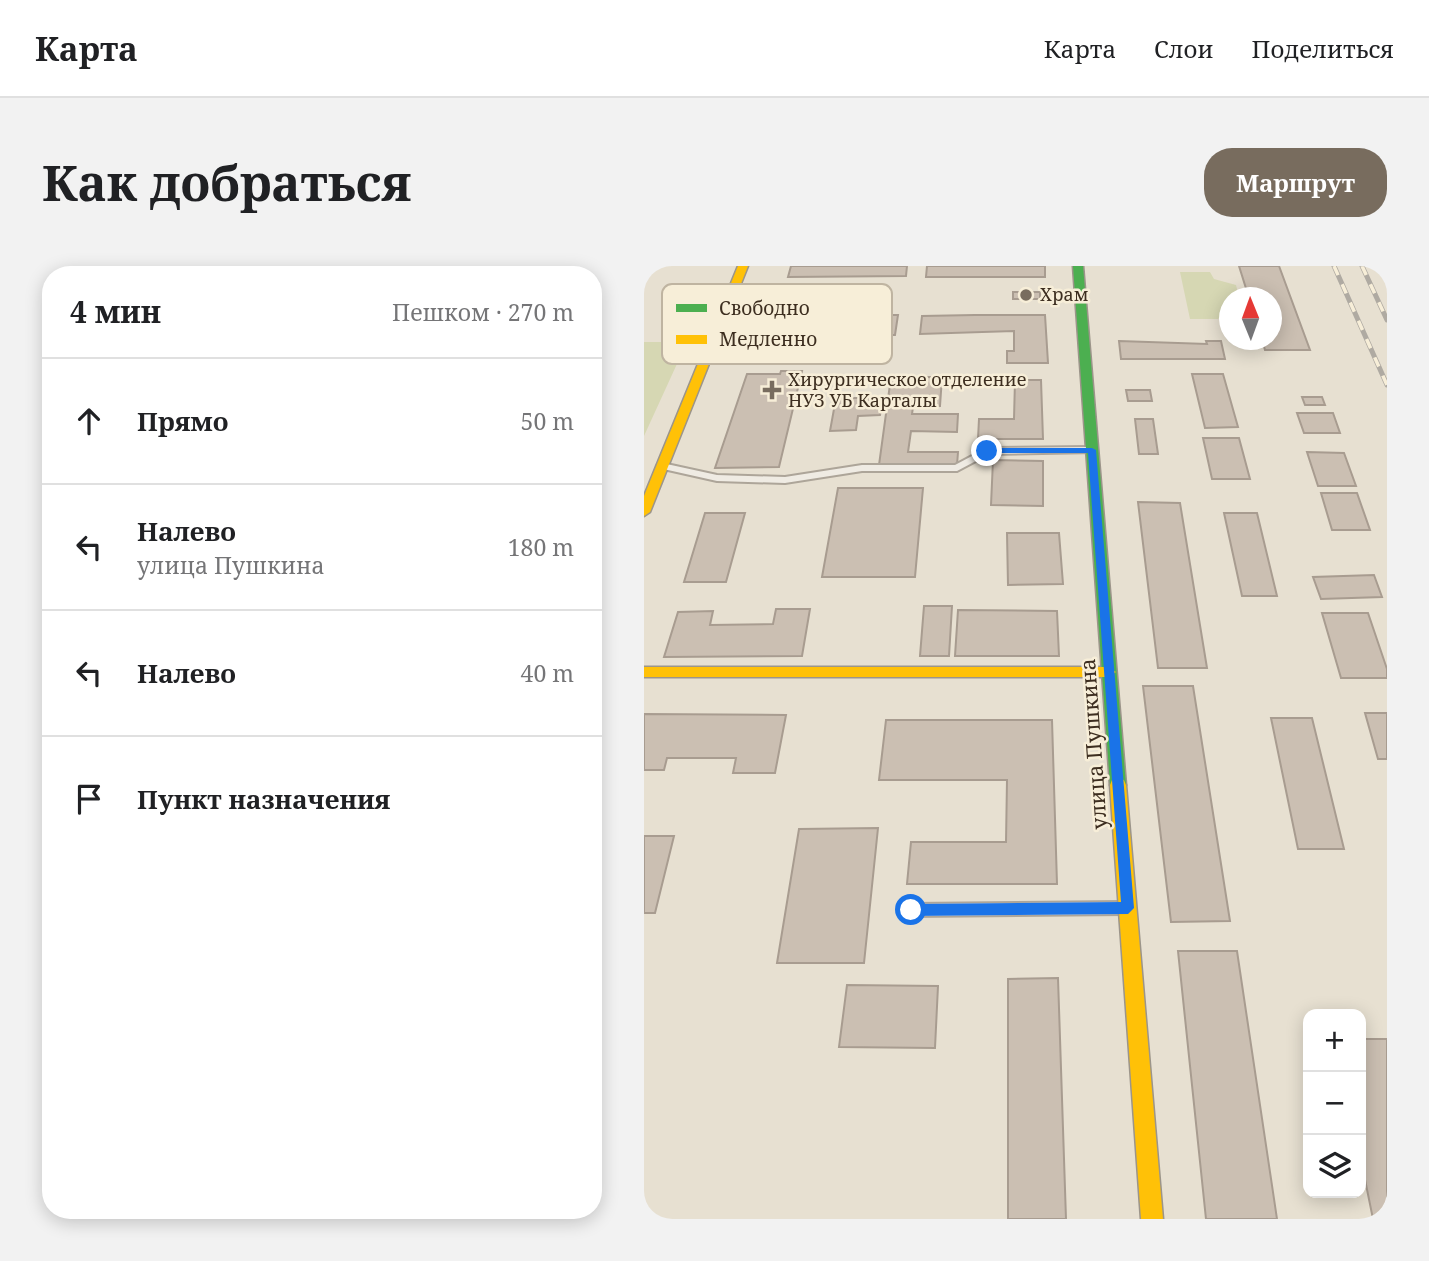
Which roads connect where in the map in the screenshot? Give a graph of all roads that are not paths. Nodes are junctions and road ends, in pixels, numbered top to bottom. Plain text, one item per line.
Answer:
1 (743, 266) edge
2 (1078, 266) edge
3 (736, 284) edge
4 (703, 364) edge
5 (1092, 450) junction
6 (662, 466) junction
7 (644, 512) edge
8 (644, 672) edge
9 (1109, 672) junction
10 (1128, 908) junction
11 (911, 910) dead end
12 (1152, 1219) edge

1 - 3 street
2 - 5 street, улица Пушкина
4 - 6 street
5 - 6 lane
5 - 9 street, улица Пушкина
6 - 7 street
8 - 9 street
9 - 10 street, улица Пушкина
10 - 11 lane
10 - 12 street, улица Пушкина

